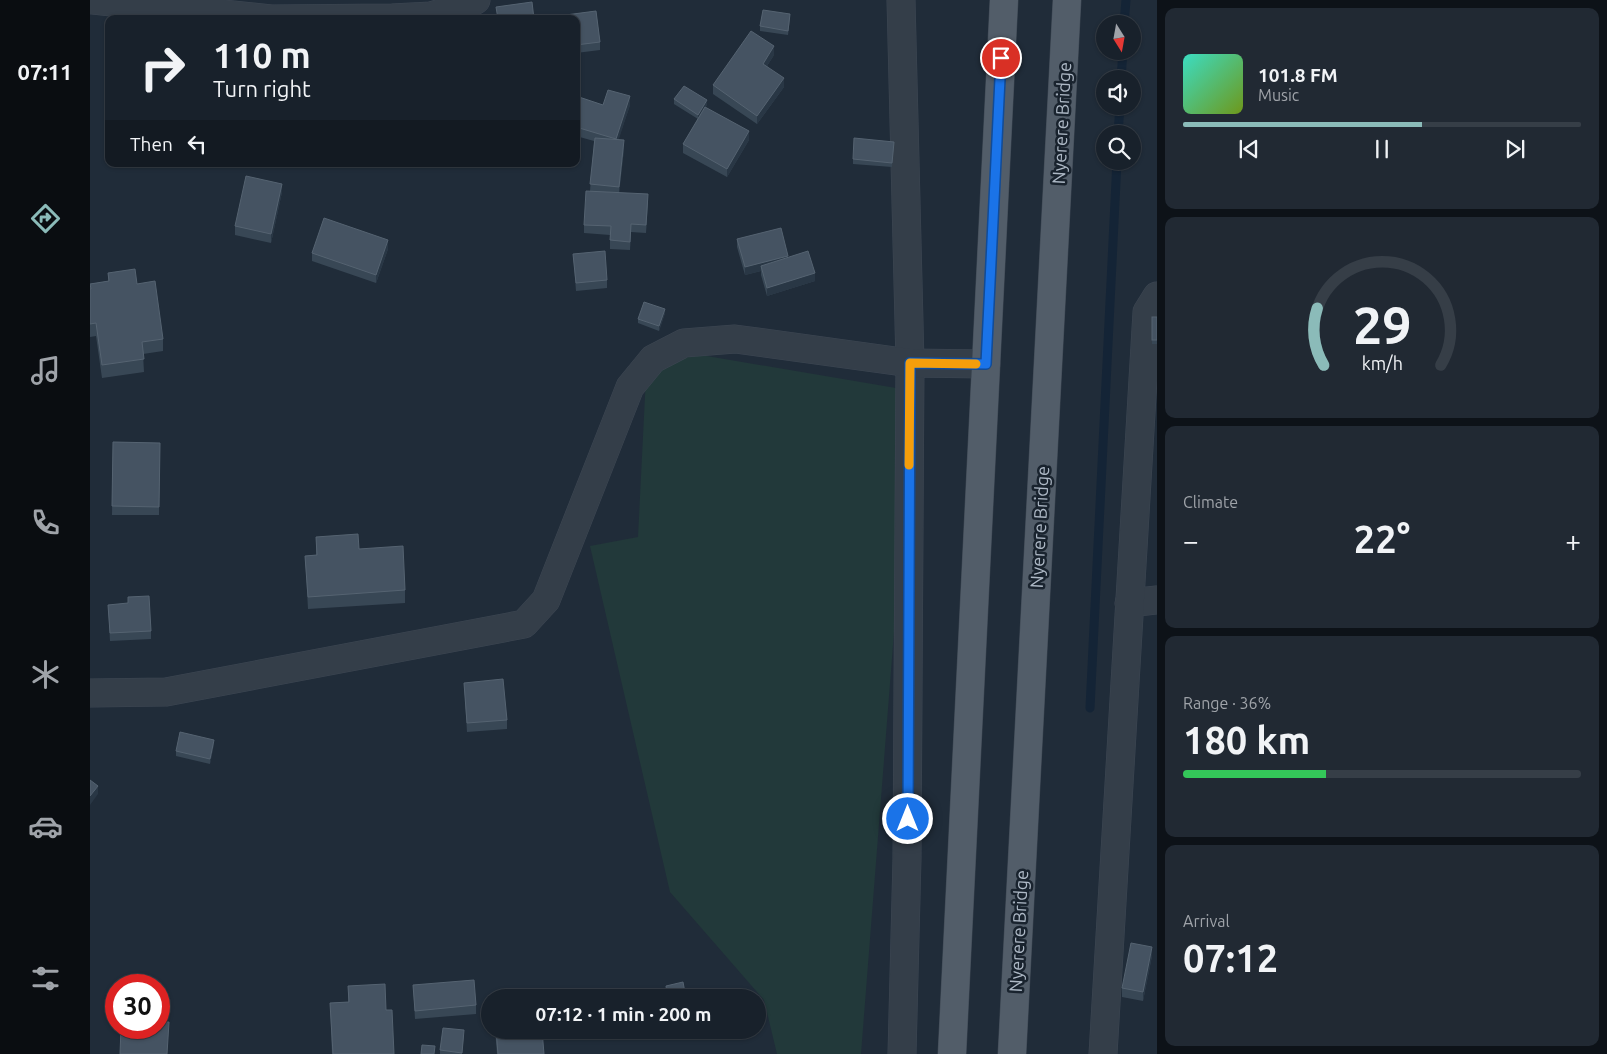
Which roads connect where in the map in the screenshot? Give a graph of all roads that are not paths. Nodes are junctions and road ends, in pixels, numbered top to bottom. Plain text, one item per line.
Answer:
1 (93, 0) edge
2 (476, 0) edge
3 (901, 0) edge
4 (1004, 0) edge
5 (1067, 0) edge
6 (234, 15) edge
7 (434, 15) edge
8 (1157, 296) edge
9 (910, 363) junction
10 (986, 364) junction
11 (1157, 600) edge
12 (1129, 603) junction
13 (90, 692) edge
14 (902, 1054) edge
15 (952, 1054) edge
16 (1012, 1054) edge
17 (1103, 1054) edge

1 - 6 street
2 - 7 street
3 - 9 street
4 - 10 main road
5 - 16 main road, Nyerere Bridge
8 - 12 street
9 - 10 street
9 - 13 street
9 - 14 street
10 - 15 main road
11 - 12 street
12 - 17 street

